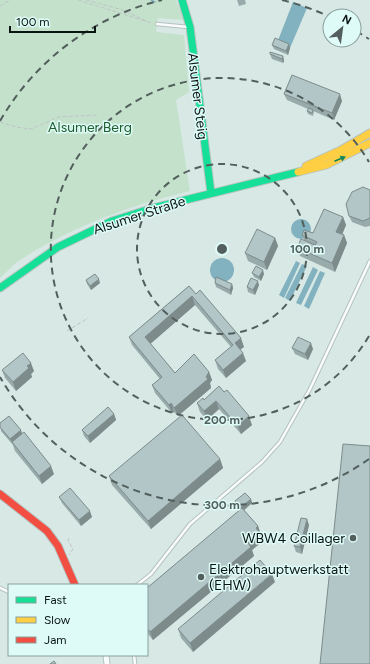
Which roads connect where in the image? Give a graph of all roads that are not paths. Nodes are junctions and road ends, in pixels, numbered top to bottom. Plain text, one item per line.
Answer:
1 (182, 0) edge
2 (157, 24) road end
3 (190, 27) junction
4 (370, 133) edge
5 (370, 143) edge
6 (292, 173) junction
7 (211, 193) junction
8 (370, 261) edge
9 (0, 288) edge
10 (0, 494) edge
11 (75, 584) edge
12 (138, 584) edge

1 - 3 street, Alsumer Steig
2 - 3 lane
3 - 7 street, Alsumer Steig
4 - 6 street, Alsumer Straße
6 -> 5 street, Alsumer Straße
6 - 7 street, Alsumer Straße
7 - 9 street, Alsumer Straße
8 - 12 lane
10 - 11 street

